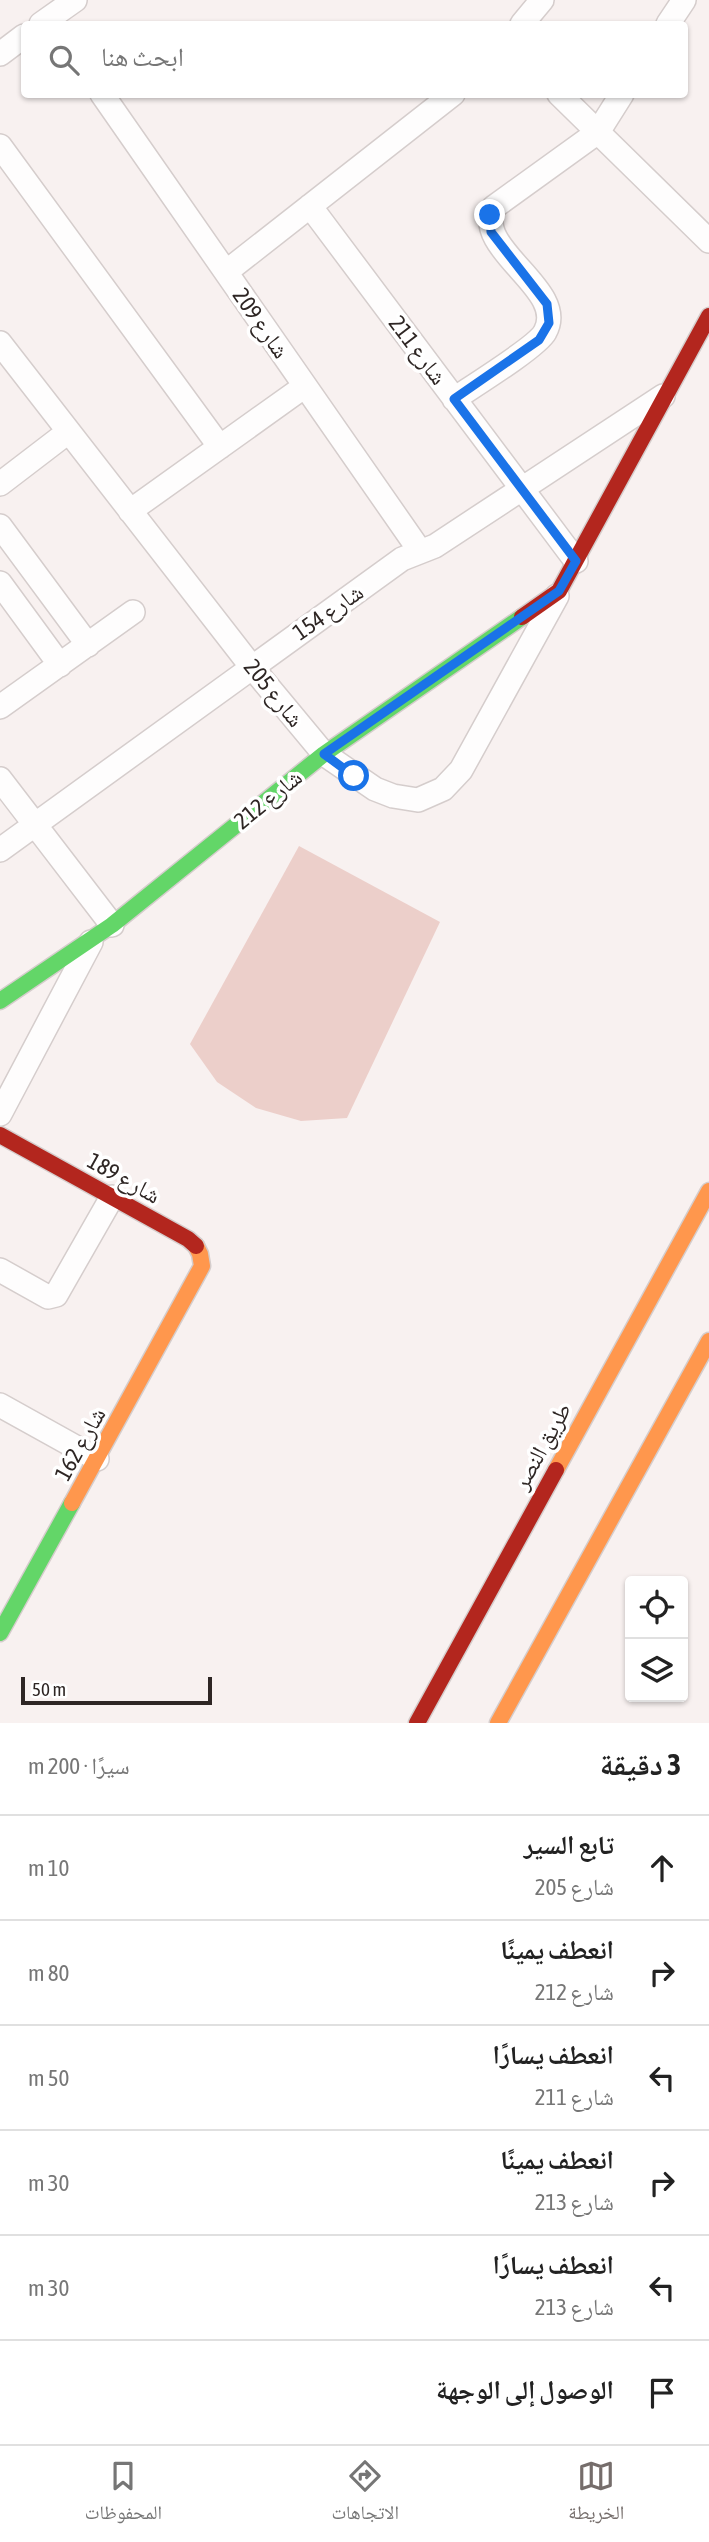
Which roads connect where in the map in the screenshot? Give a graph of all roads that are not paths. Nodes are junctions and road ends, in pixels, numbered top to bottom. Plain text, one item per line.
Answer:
1 (75, 0) edge
2 (542, 0) edge
3 (684, 0) edge
4 (45, 17) edge
5 (524, 21) edge
6 (670, 21) edge
7 (21, 38) edge
8 (0, 54) edge
9 (105, 98) edge
10 (448, 98) edge
11 (563, 98) edge
12 (619, 98) edge
13 (598, 132) junction
14 (0, 146) edge
15 (310, 206) junction
16 (709, 241) edge
17 (226, 272) junction
18 (709, 316) edge
19 (0, 343) edge
20 (305, 386) junction
21 (667, 393) junction
22 (454, 399) junction
23 (68, 432) junction
24 (220, 447) junction
25 (0, 484) edge
26 (522, 489) junction
27 (130, 511) junction
28 (0, 526) edge
29 (420, 551) junction
30 (576, 561) junction
31 (0, 583) edge
32 (559, 591) junction
33 (134, 612) dead end
34 (88, 645) junction
35 (60, 665) junction
36 (251, 666) junction
37 (0, 708) edge
38 (324, 754) junction
39 (0, 779) edge
40 (34, 825) junction
41 (0, 850) edge
42 (103, 931) junction
43 (0, 1001) edge
44 (0, 1114) edge
45 (0, 1135) edge
46 (709, 1191) edge
47 (112, 1197) junction
48 (0, 1270) edge
49 (198, 1276) joint
50 (709, 1340) edge
51 (0, 1405) edge
52 (97, 1460) junction
53 (0, 1633) edge
54 (417, 1723) edge
55 (498, 1723) edge

1 - 4 street
2 - 5 street
3 - 6 street
7 - 8 street
9 - 17 street, شارع 209
10 - 15 street
11 - 13 street
12 - 13 street
13 - 16 street
13 - 22 street
14 - 24 street
15 - 17 street
15 - 22 street, شارع 211
17 - 20 street, شارع 209
18 - 21 main road, شارع 212
19 - 23 street, شارع 205
20 - 24 street
20 - 29 street, شارع 209
21 - 26 street, شارع 154
21 - 30 main road, شارع 212
22 - 26 street, شارع 211
23 - 25 street
23 - 27 street, شارع 205
24 - 27 street
26 - 29 street, شارع 154
26 - 30 street, شارع 211
27 - 36 street, شارع 205
28 - 34 street
29 - 36 street, شارع 154
30 - 32 main road, شارع 212
31 - 35 street
32 - 38 main road, شارع 212
32 - 38 street, شارع 205
33 - 34 street
34 - 35 street
35 - 37 street
36 - 38 street, شارع 205
36 - 40 street, شارع 154
38 - 42 main road, شارع 212
39 - 40 street
40 - 41 street, شارع 154
40 - 42 street
42 - 43 main road, شارع 212
42 - 44 street
45 - 47 main road, شارع 189
46 - 54 main road, طريق النصر
47 - 48 street
47 - 49 main road, شارع 189
49 - 52 main road, شارع 162
50 - 55 main road
51 - 52 street
52 - 53 main road, شارع 162

